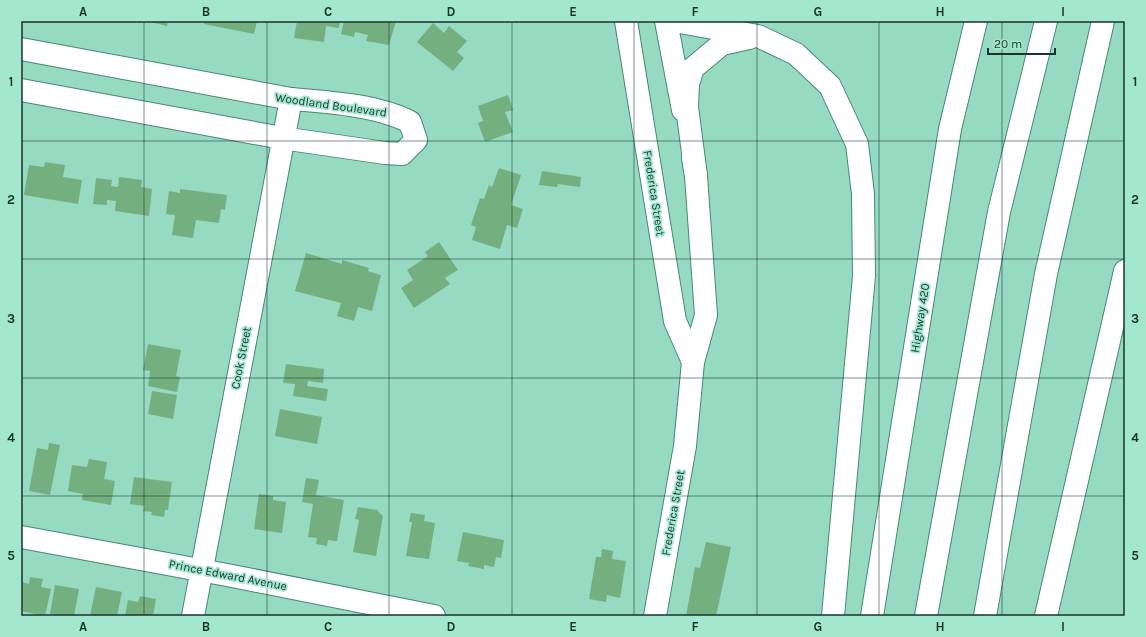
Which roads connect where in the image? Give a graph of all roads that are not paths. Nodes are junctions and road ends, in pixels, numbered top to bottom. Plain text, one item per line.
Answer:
1 (626, 21) edge
2 (666, 21) edge
3 (674, 21) edge
4 (976, 21) edge
5 (1046, 21) edge
6 (1102, 26) edge
7 (758, 36) junction
8 (21, 49) edge
9 (21, 90) edge
10 (291, 100) junction
11 (282, 138) junction
12 (696, 176) junction
13 (1125, 271) edge
14 (693, 362) junction
15 (21, 537) edge
16 (202, 570) junction
17 (193, 616) edge
18 (434, 616) edge
19 (655, 616) edge
20 (833, 616) edge
21 (872, 616) edge
22 (926, 616) edge
23 (985, 616) edge
24 (1046, 616) edge

1 - 14 main road, Frederica Street
2 - 12 main road, Frederica Street
3 - 7 main road
4 - 21 main road, Highway 420
5 - 22 main road
6 - 23 main road
7 - 12 main road
7 - 20 main road
8 - 10 main road, Woodland Boulevard
9 - 11 main road, Woodland Boulevard
10 - 11 main road, Cook Street
10 - 11 main road, Woodland Boulevard
11 - 16 main road, Cook Street
12 - 14 main road, Frederica Street
13 - 24 main road
14 - 19 main road, Frederica Street
15 - 16 main road, Prince Edward Avenue
16 - 17 main road, Cook Street
16 - 18 main road, Prince Edward Avenue

